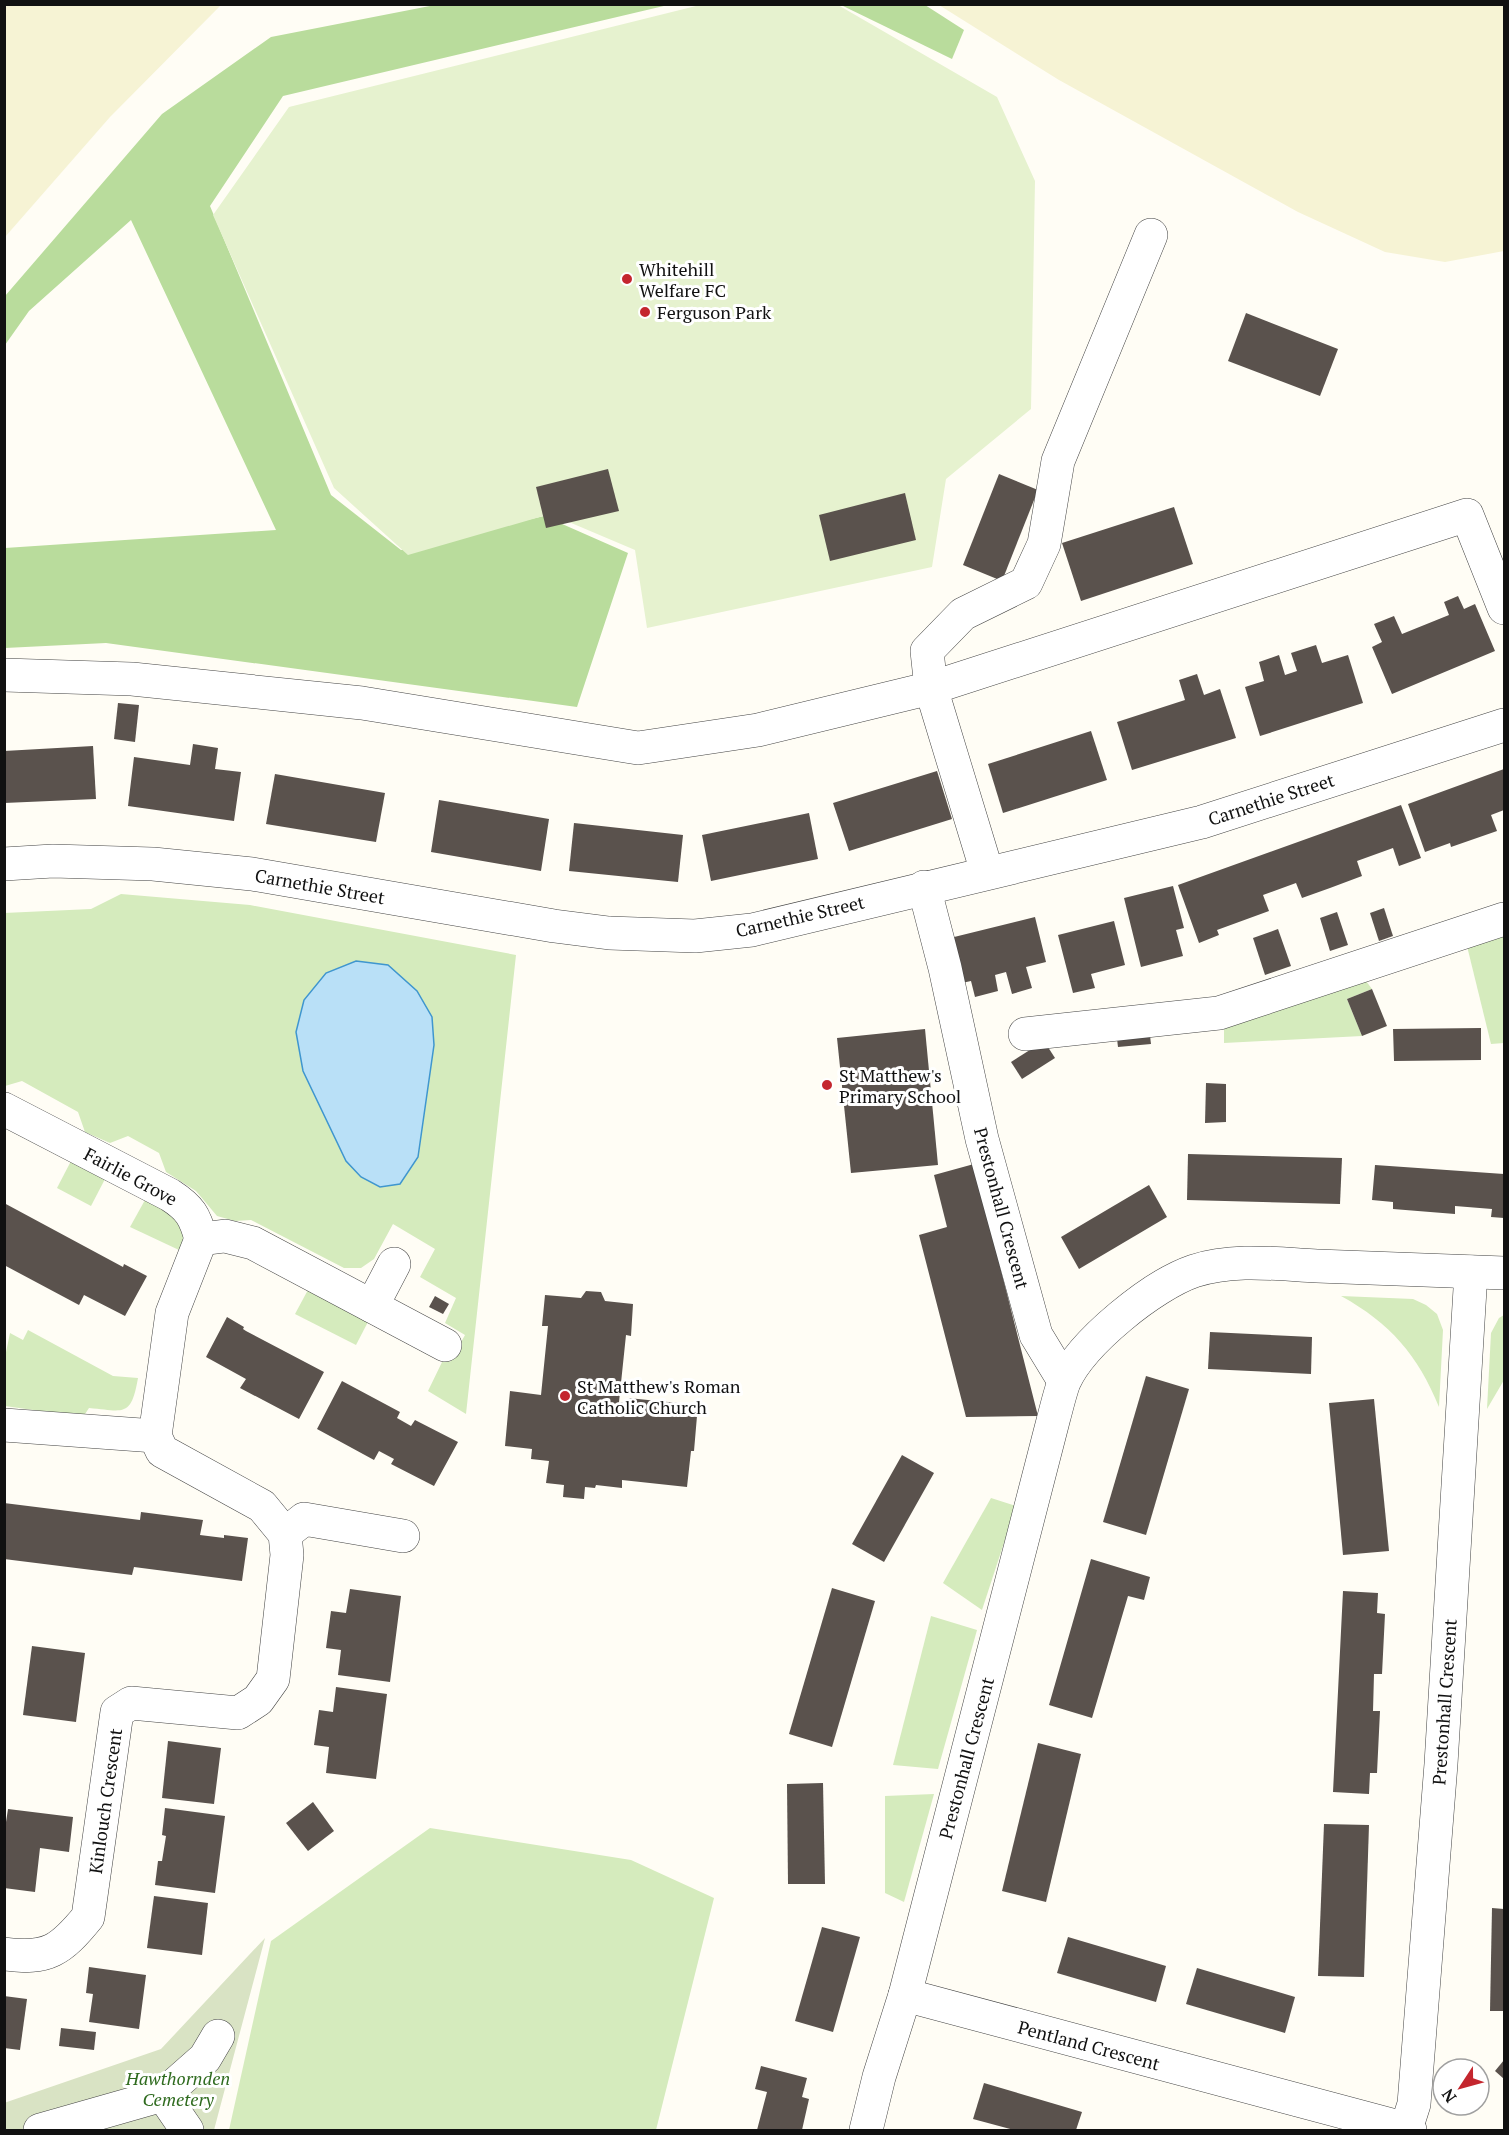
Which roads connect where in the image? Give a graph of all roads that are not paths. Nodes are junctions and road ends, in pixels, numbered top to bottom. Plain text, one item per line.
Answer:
1 (1151, 235) dead end
2 (1504, 608) edge
3 (4, 675) edge
4 (931, 688) junction
5 (1504, 725) edge
6 (4, 864) edge
7 (987, 872) junction
8 (924, 887) junction
9 (1504, 919) edge
10 (1025, 1034) dead end
11 (4, 1109) edge
12 (201, 1239) junction
13 (394, 1264) dead end
14 (1470, 1272) junction
15 (1504, 1273) edge
16 (372, 1306) junction
17 (445, 1345) dead end
18 (1064, 1382) junction
19 (4, 1425) edge
20 (155, 1436) junction
21 (285, 1534) junction
22 (403, 1536) dead end
23 (4, 1953) edge
24 (905, 1995) junction
25 (218, 2036) dead end
26 (163, 2095) junction
27 (40, 2130) edge
28 (187, 2130) edge
29 (866, 2130) edge
30 (1408, 2130) edge

1 - 4 street
2 - 4 street
3 - 4 street
4 - 7 street
5 - 7 street, Carnethie Street
6 - 8 street, Carnethie Street
7 - 8 street, Carnethie Street
8 - 18 street, Prestonhall Crescent
9 - 10 street
11 - 12 street, Fairlie Grove
12 - 16 street
12 - 20 street
13 - 16 street
14 - 15 street, Prestonhall Crescent
14 - 18 street, Prestonhall Crescent
14 - 30 street, Prestonhall Crescent
16 - 17 street
18 - 24 street, Prestonhall Crescent
19 - 20 street
20 - 21 street
21 - 22 street
21 - 23 street, Kinlouch Crescent
24 - 29 street
24 - 30 street, Pentland Crescent
25 - 26 street
26 - 27 street
26 - 28 street

